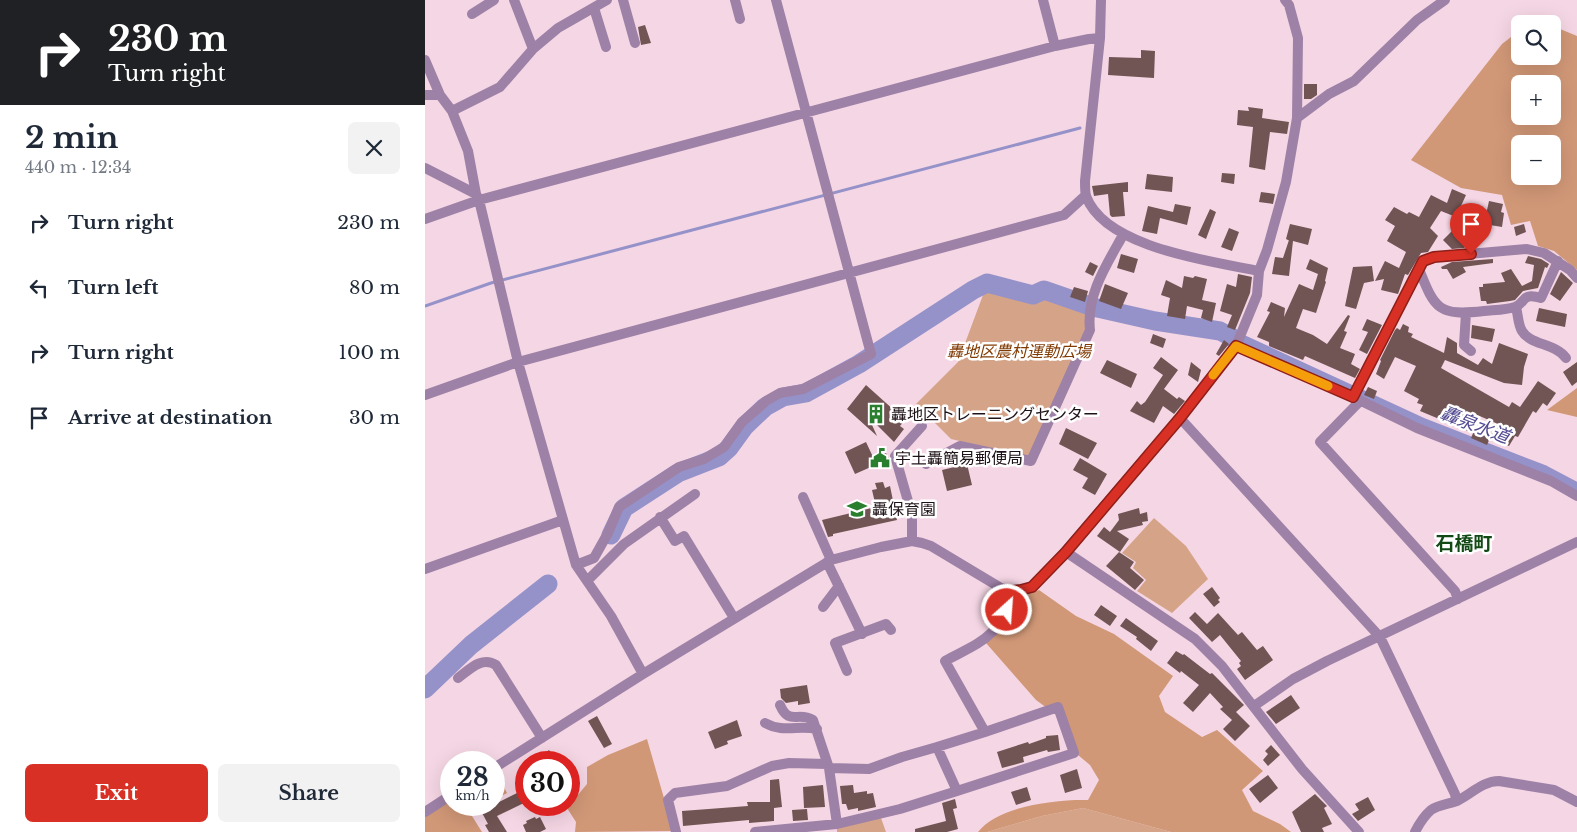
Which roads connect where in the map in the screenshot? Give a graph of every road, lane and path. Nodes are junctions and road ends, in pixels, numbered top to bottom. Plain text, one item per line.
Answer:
1 (494, 0) edge
2 (514, 0) edge
3 (607, 0) edge
4 (623, 0) edge
5 (735, 0) edge
6 (775, 0) edge
7 (1043, 0) edge
8 (1101, 0) edge
9 (1285, 0) edge
10 (1445, 0) edge
11 (594, 8) junction
12 (472, 14) dead end
13 (740, 20) dead end
14 (1100, 38) junction
15 (635, 43) dead end
16 (1055, 46) junction
17 (606, 47) dead end
18 (533, 48) junction
19 (425, 60) edge
20 (425, 95) edge
21 (440, 95) junction
22 (452, 111) junction
23 (806, 114) junction
24 (1297, 118) junction
25 (425, 168) edge
26 (1086, 195) junction
27 (477, 197) junction
28 (425, 219) edge
29 (1123, 235) junction
30 (1558, 261) junction
31 (1419, 269) junction
32 (1259, 271) junction
33 (850, 272) junction
34 (1577, 278) edge
35 (1516, 307) junction
36 (1466, 313) junction
37 (1236, 346) junction
38 (1471, 351) dead end
39 (1566, 358) dead end
40 (518, 362) junction
41 (425, 395) edge
42 (1357, 399) junction
43 (1180, 418) junction
44 (922, 426) dead end
45 (925, 464) dead end
46 (695, 494) dead end
47 (1577, 496) edge
48 (803, 497) dead end
49 (661, 517) junction
50 (563, 520) junction
51 (912, 542) junction
52 (1577, 542) edge
53 (1066, 552) junction
54 (829, 561) junction
55 (577, 565) junction
56 (425, 569) edge
57 (587, 581) junction
58 (839, 586) junction
59 (1012, 591) junction
60 (1458, 599) junction
61 (823, 607) dead end
62 (734, 618) junction
63 (891, 630) dead end
64 (862, 634) junction
65 (1380, 637) junction
66 (847, 671) dead end
67 (643, 674) junction
68 (458, 678) dead end
69 (780, 705) dead end
70 (1254, 706) junction
71 (765, 723) dead end
72 (817, 729) junction
73 (985, 732) junction
74 (543, 738) junction
75 (937, 747) junction
76 (505, 761) edge
77 (828, 766) junction
78 (957, 791) junction
79 (1455, 801) junction
80 (1577, 802) edge
81 (440, 803) edge
82 (425, 812) edge
83 (837, 824) junction
84 (676, 832) edge
85 (755, 832) edge
86 (1359, 832) edge
87 (1415, 832) edge

1 - 12 street
2 - 18 street
3 - 11 street
4 - 15 street
5 - 13 street
6 - 23 street
7 - 16 street
8 - 14 street
9 - 24 street
10 - 24 street
11 - 17 street
11 - 18 street
14 - 16 street
14 - 26 street
16 - 23 street
18 - 22 street
19 - 21 street
20 - 21 street
21 - 22 street
22 - 27 street
23 - 27 street
23 - 33 street
24 - 32 street
25 - 27 street
26 - 29 street
26 - 33 street
27 - 28 street
27 - 40 street
29 - 32 street
29 - 45 street
30 - 31 street
30 - 34 street
30 - 35 street
31 - 36 street
31 - 42 street
32 - 37 street
33 - 40 street
33 - 55 street
35 - 36 street
35 - 39 street
36 - 38 street
37 - 42 street
37 - 43 street
40 - 41 street
40 - 50 street
42 - 47 street
42 - 60 street
43 - 53 street
43 - 65 street
44 - 51 street
46 - 49 street
48 - 54 street
49 - 57 street
49 - 62 street
50 - 55 street
50 - 56 street
51 - 54 street
51 - 59 street
52 - 60 street
53 - 59 street
53 - 70 street
54 - 58 street
54 - 62 street
55 - 57 street
57 - 67 street
58 - 61 street
58 - 64 street
59 - 73 street
60 - 65 street
62 - 67 street
63 - 64 street
64 - 66 street
65 - 70 street
65 - 79 street
67 - 74 street
68 - 74 street
69 - 72 street
70 - 86 street
71 - 72 street
72 - 77 street
73 - 75 street
73 - 78 street
74 - 76 street
75 - 77 street
75 - 78 street
77 - 83 street
77 - 84 street
78 - 83 street
79 - 80 street
79 - 87 street
81 - 82 street
83 - 85 street

